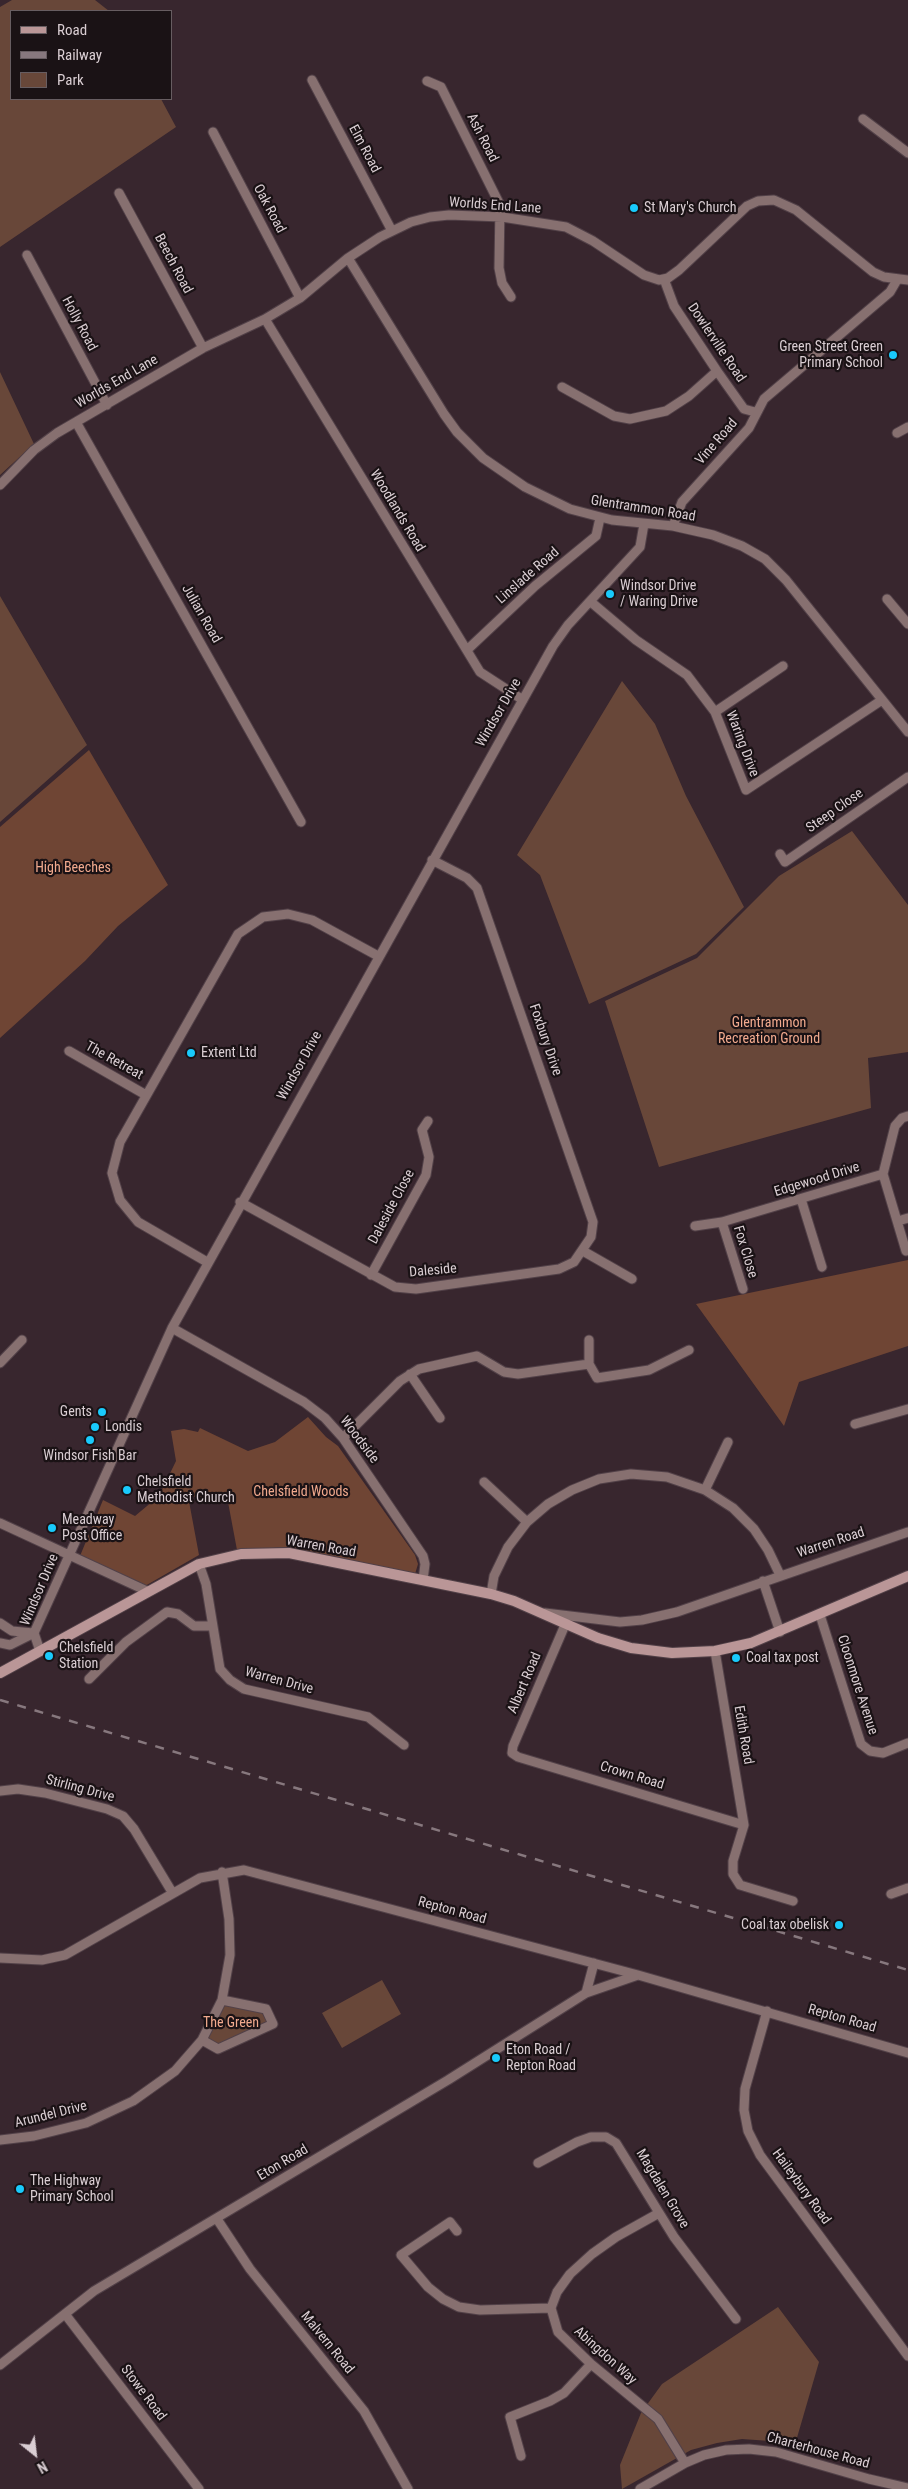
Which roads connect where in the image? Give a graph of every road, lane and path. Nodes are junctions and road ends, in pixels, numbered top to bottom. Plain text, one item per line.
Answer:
1 (312, 80) dead end
2 (427, 80) dead end
3 (863, 119) dead end
4 (213, 132) dead end
5 (908, 153) edge
6 (119, 193) dead end
7 (502, 217) junction
8 (392, 231) junction
9 (27, 255) dead end
10 (348, 258) junction
11 (664, 279) junction
12 (897, 280) junction
13 (908, 280) edge
14 (511, 297) dead end
15 (300, 298) junction
16 (266, 319) junction
17 (203, 348) junction
18 (717, 371) junction
19 (562, 388) dead end
20 (107, 405) junction
21 (755, 412) junction
22 (76, 422) junction
23 (0, 485) edge
24 (600, 518) junction
25 (644, 524) junction
26 (673, 526) junction
27 (887, 599) dead end
28 (590, 602) junction
29 (908, 624) edge
30 (467, 650) junction
31 (783, 666) dead end
32 (523, 700) junction
33 (882, 700) junction
34 (715, 712) junction
35 (906, 725) edge
36 (908, 777) edge
37 (301, 822) dead end
38 (780, 854) dead end
39 (432, 860) junction
40 (378, 956) junction
41 (69, 1051) dead end
42 (146, 1095) junction
43 (908, 1116) edge
44 (428, 1121) dead end
45 (883, 1174) junction
46 (801, 1199) junction
47 (240, 1202) junction
48 (908, 1218) edge
49 (898, 1221) junction
50 (722, 1222) junction
51 (695, 1226) dead end
52 (583, 1251) junction
53 (906, 1251) dead end
54 (207, 1262) junction
55 (822, 1267) dead end
56 (371, 1275) junction
57 (632, 1279) dead end
58 (742, 1289) dead end
59 (172, 1328) junction
60 (22, 1340) dead end
61 (589, 1340) dead end
62 (683, 1350) dead end
63 (0, 1364) edge
64 (589, 1364) junction
65 (410, 1374) junction
66 (908, 1409) edge
67 (440, 1418) dead end
68 (855, 1424) dead end
69 (343, 1438) junction
70 (728, 1442) dead end
71 (484, 1482) dead end
72 (705, 1490) junction
73 (527, 1522) junction
74 (0, 1523) edge
75 (908, 1532) edge
76 (70, 1555) junction
77 (199, 1564) junction
78 (780, 1575) junction
79 (908, 1576) edge
80 (423, 1580) junction
81 (763, 1581) junction
82 (148, 1591) junction
83 (491, 1594) junction
84 (540, 1612) junction
85 (820, 1615) junction
86 (0, 1623) edge
87 (565, 1625) junction
88 (212, 1626) junction
89 (780, 1632) junction
90 (34, 1633) junction
91 (0, 1643) edge
92 (40, 1651) junction
93 (715, 1651) junction
94 (1, 1672) edge
95 (90, 1679) dead end
96 (908, 1743) edge
97 (404, 1745) dead end
98 (512, 1753) joint
99 (0, 1792) edge
100 (744, 1824) junction
101 (222, 1872) junction
102 (908, 1888) edge
103 (172, 1892) junction
104 (891, 1894) dead end
105 (793, 1901) dead end
106 (0, 1958) edge
107 (594, 1963) junction
108 (638, 1975) junction
109 (586, 1993) junction
110 (222, 2000) junction
111 (767, 2011) junction
112 (202, 2040) junction
113 (908, 2053) edge
114 (0, 2140) edge
115 (538, 2163) dead end
116 (659, 2212) junction
117 (217, 2219) junction
118 (457, 2231) dead end
119 (551, 2308) junction
120 (65, 2314) junction
121 (736, 2319) dead end
122 (908, 2356) edge
123 (591, 2364) junction
124 (0, 2365) edge
125 (521, 2456) dead end
126 (685, 2463) junction
127 (869, 2479) junction
128 (908, 2488) edge
129 (199, 2489) edge
130 (408, 2489) edge
131 (640, 2489) edge
132 (866, 2489) edge

1 - 8 street, Elm Road
2 - 7 street, Ash Road
3 - 5 street
4 - 15 street, Oak Road
6 - 17 street, Beech Road
7 - 8 street, Worlds End Lane
7 - 11 street, Worlds End Lane
7 - 14 street
8 - 10 street, Worlds End Lane
9 - 20 street, Holly Road
10 - 15 street, Worlds End Lane
10 - 24 street, Glentrammon Road
11 - 12 street
11 - 18 street, Dowlerville Road
12 - 13 street
12 - 21 street, Vine Road
15 - 16 street, Worlds End Lane
16 - 17 street, Worlds End Lane
16 - 30 street, Woodlands Road
17 - 20 street, Worlds End Lane
18 - 19 street
18 - 21 street, Dowlerville Road
20 - 22 street, Worlds End Lane
21 - 26 street, Vine Road
22 - 23 street, Worlds End Lane
22 - 37 street, Julian Road
24 - 25 street, Glentrammon Road
24 - 30 street, Linslade Road
25 - 26 street, Glentrammon Road
25 - 28 street, Windsor Drive
26 - 33 street, Glentrammon Road
27 - 29 street
28 - 32 street, Windsor Drive
28 - 34 street, Waring Drive
30 - 32 street, Woodlands Road
31 - 34 street
32 - 39 street, Windsor Drive
33 - 34 street, Waring Drive
33 - 35 street, Glentrammon Road
36 - 38 street, Steep Close
39 - 40 street, Windsor Drive
39 - 52 street, Foxbury Drive
40 - 42 street
40 - 47 street, Windsor Drive
41 - 42 street, The Retreat
42 - 54 street
43 - 45 street
44 - 56 street, Daleside Close
45 - 46 street, Edgewood Drive
45 - 49 street
46 - 50 street, Edgewood Drive
46 - 55 street
47 - 54 street, Windsor Drive
47 - 56 street, Daleside
48 - 49 street
49 - 53 street
50 - 51 street, Edgewood Drive
50 - 58 street, Fox Close
52 - 56 street, Daleside
52 - 57 street
54 - 59 street, Windsor Drive
59 - 69 street, Woodside
59 - 76 street, Windsor Drive
60 - 63 street
61 - 64 street
62 - 64 street
64 - 65 street
65 - 67 street
65 - 69 street
66 - 68 street
69 - 80 street, Woodside
70 - 72 street
71 - 73 street
72 - 73 street
72 - 78 street
73 - 83 street
74 - 76 street
75 - 78 street, Warren Road
76 - 82 street
76 - 90 street, Windsor Drive
77 - 80 street, Warren Road
77 - 82 street, Warren Road
77 - 88 street, Warren Drive
78 - 81 street, Warren Road
79 - 85 street, Warren Road
80 - 83 street, Warren Road
81 - 84 street, Warren Road
81 - 89 street
82 - 92 street, Warren Road
83 - 84 street, Warren Road
84 - 87 street, Warren Road
85 - 89 street, Warren Road
85 - 96 street, Cloonmore Avenue
86 - 90 street
87 - 93 street, Warren Road
87 - 98 street, Albert Road
88 - 95 street
88 - 97 street, Warren Drive
89 - 93 street, Warren Road
90 - 91 street
90 - 92 street, Windsor Drive
92 - 94 street, Warren Road
93 - 100 street, Edith Road
98 - 100 street, Crown Road
99 - 103 street, Stirling Drive
100 - 105 street
101 - 103 street, Repton Road
101 - 107 street, Repton Road
101 - 110 street, Arundel Drive
102 - 104 street
103 - 106 street, Repton Road
107 - 108 street, Repton Road
107 - 109 street
108 - 109 street, Eton Road
108 - 111 street, Repton Road
109 - 117 street, Eton Road
110 - 112 street, Arundel Drive
110 - 112 street
111 - 113 street, Repton Road
111 - 122 street, Haileybury Road
112 - 114 street, Arundel Drive
115 - 116 street, Magdalen Grove
116 - 119 street
116 - 121 street, Magdalen Grove
117 - 120 street, Eton Road
117 - 130 street, Malvern Road
118 - 119 street
119 - 123 street, Abingdon Way
120 - 124 street, Eton Road
120 - 129 street, Stowe Road
123 - 125 street
123 - 126 street, Abingdon Way
126 - 127 street, Charterhouse Road
126 - 131 street, Charterhouse Road
127 - 128 street, Charterhouse Road
127 - 132 street

